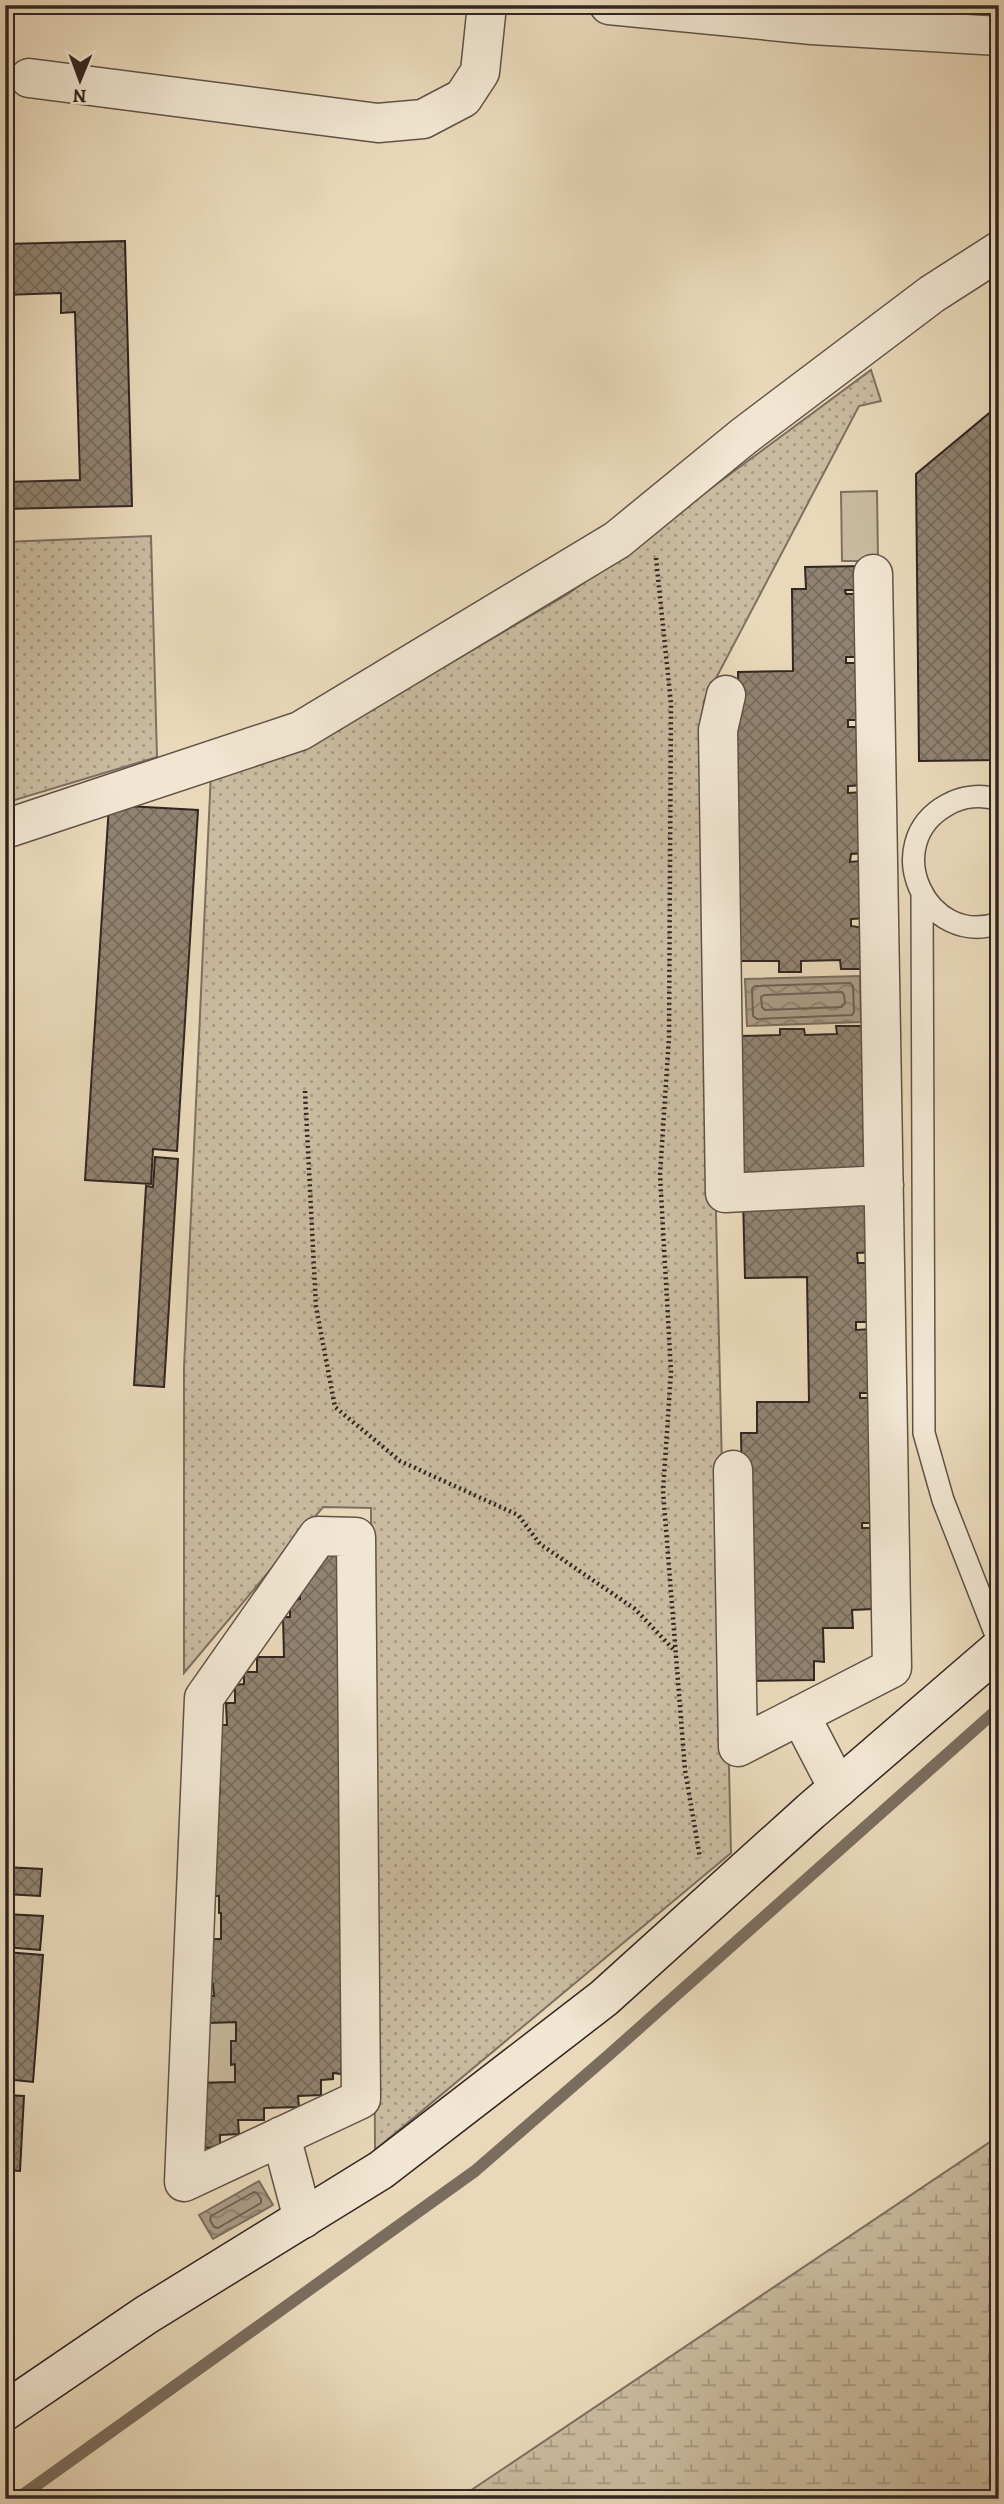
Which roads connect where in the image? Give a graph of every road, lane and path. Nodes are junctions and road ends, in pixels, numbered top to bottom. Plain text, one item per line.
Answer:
1 (487, 5) edge
2 (608, 5) edge
3 (999, 36) edge
4 (29, 78) dead end
5 (999, 251) edge
6 (652, 512) junction
7 (873, 574) dead end
8 (726, 695) dead end
9 (999, 800) edge
10 (5, 829) edge
11 (922, 893) junction
12 (999, 923) edge
13 (305, 1091) dead end
14 (884, 1185) junction
15 (733, 1470) dead end
16 (999, 1643) edge
17 (999, 1649) edge
18 (676, 1651) junction
19 (800, 1715) junction
20 (838, 1788) junction
21 (720, 1894) junction
22 (281, 2136) junction
23 (303, 2219) junction
24 (5, 2411) edge

1 - 4 street
2 - 3 street
5 - 6 street
6 - 10 street
6 - 18 path
7 - 14 street
8 - 14 street
9 - 11 lane
11 - 12 lane
11 - 16 lane
13 - 18 path
14 - 19 street
15 - 19 street
17 - 20 street
18 - 21 path
19 - 20 street
20 - 21 street
21 - 23 street
22 - 22 street
22 - 23 street
23 - 24 street

